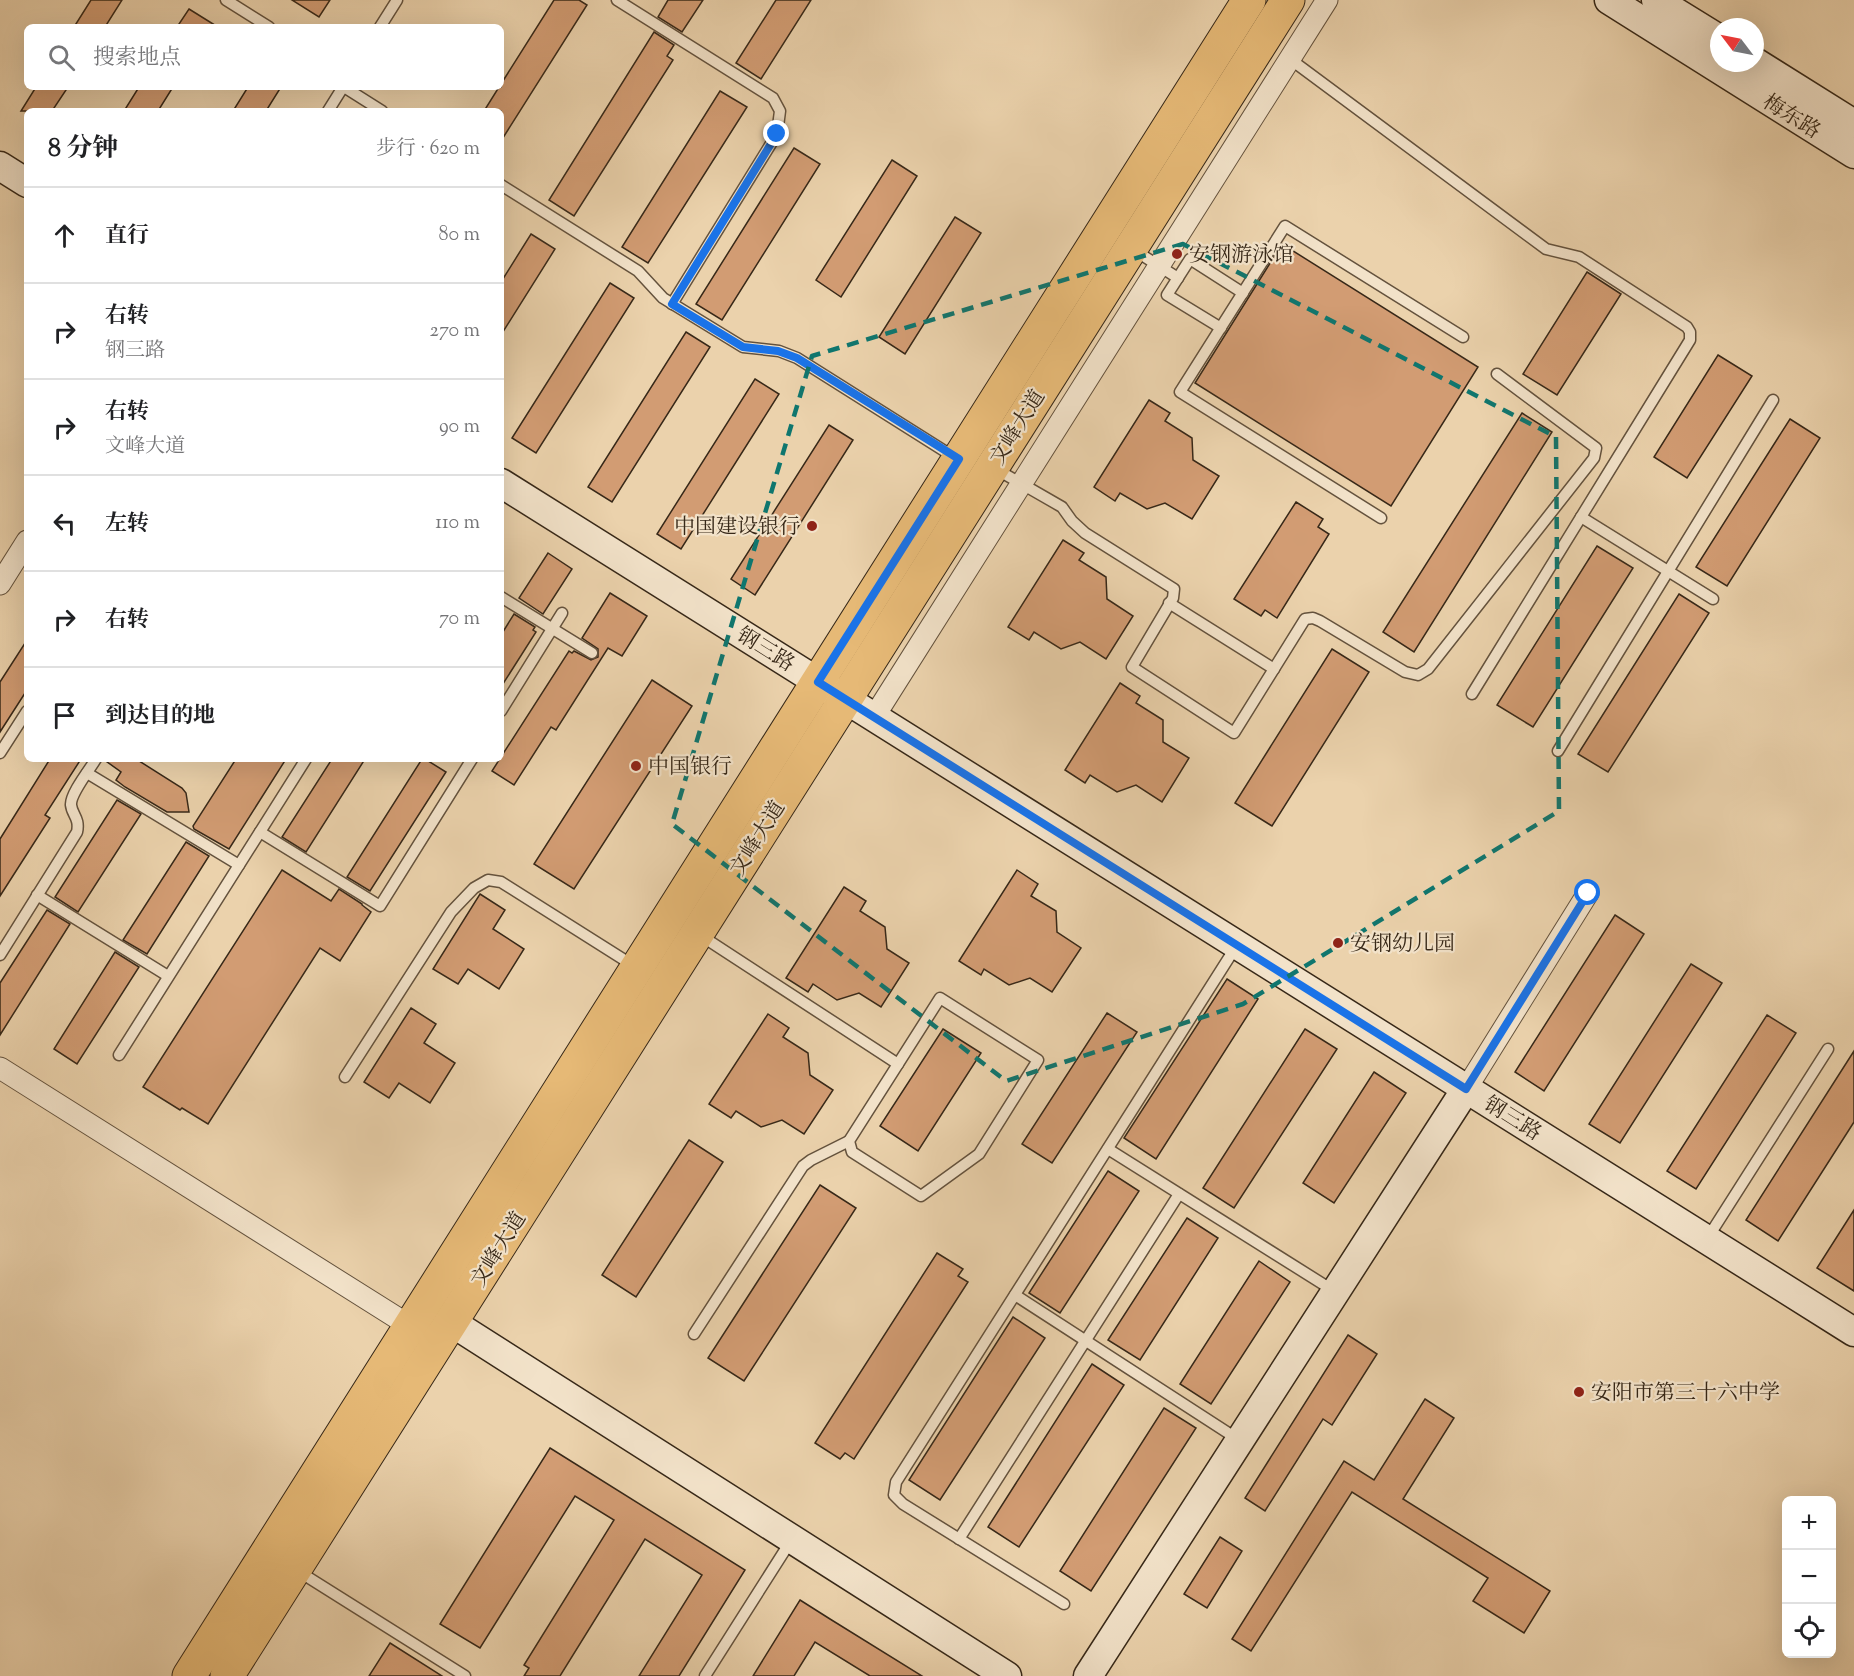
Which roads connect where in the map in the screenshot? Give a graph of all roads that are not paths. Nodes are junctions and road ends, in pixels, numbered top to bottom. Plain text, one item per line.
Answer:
1 (226, 0) edge
2 (397, 0) edge
3 (617, 0) edge
4 (1249, 0) edge
5 (1288, 0) edge
6 (1327, 0) edge
7 (1609, 0) edge
8 (1656, 0) edge
9 (264, 24) edge
10 (382, 24) edge
11 (1710, 33) edge
12 (1290, 59) junction
13 (1764, 68) edge
14 (341, 90) edge
15 (348, 90) edge
16 (330, 108) edge
17 (377, 108) edge
18 (1854, 124) edge
19 (1854, 154) edge
20 (0, 166) edge
21 (24, 181) edge
22 (504, 187) edge
23 (1144, 256) junction
24 (1178, 278) junction
25 (1243, 293) junction
26 (672, 304) junction
27 (1221, 328) junction
28 (1463, 337) dead end
29 (1497, 374) dead end
30 (1773, 400) dead end
31 (959, 459) junction
32 (992, 467) junction
33 (1021, 483) junction
34 (504, 485) edge
35 (1581, 517) junction
36 (1381, 518) dead end
37 (24, 546) edge
38 (1668, 571) junction
39 (0, 584) edge
40 (504, 599) edge
41 (1713, 599) dead end
42 (1169, 603) junction
43 (562, 613) dead end
44 (552, 628) junction
45 (592, 653) dead end
46 (1274, 669) junction
47 (818, 682) junction
48 (1472, 694) dead end
49 (845, 699) junction
50 (504, 706) edge
51 (24, 716) edge
52 (874, 717) junction
53 (1557, 751) dead end
54 (0, 753) edge
55 (94, 762) edge
56 (304, 762) edge
57 (470, 762) edge
58 (87, 773) junction
59 (260, 832) junction
60 (239, 865) junction
61 (1588, 893) dead end
62 (38, 895) junction
63 (697, 933) junction
64 (1237, 945) junction
65 (0, 955) edge
66 (637, 968) junction
67 (168, 976) junction
68 (1828, 1049) dead end
69 (119, 1054) dead end
70 (898, 1064) junction
71 (0, 1068) edge
72 (345, 1077) dead end
73 (1466, 1089) junction
74 (849, 1141) junction
75 (1107, 1149) junction
76 (1179, 1194) junction
77 (1707, 1239) junction
78 (1335, 1292) junction
79 (1015, 1295) junction
80 (410, 1326) junction
81 (1854, 1332) edge
82 (444, 1333) junction
83 (694, 1334) dead end
84 (1085, 1341) junction
85 (1240, 1441) junction
86 (792, 1539) junction
87 (959, 1539) junction
88 (295, 1569) junction
89 (1064, 1604) dead end
90 (189, 1676) edge
91 (227, 1676) edge
92 (465, 1676) edge
93 (705, 1676) edge
94 (1007, 1676) edge
95 (1088, 1676) edge

1 - 9 lane
2 - 10 lane
3 - 26 lane
4 - 31 main road, 文峰大道
5 - 23 main road, 文峰大道
6 - 12 street
7 - 19 street, 梅东路
8 - 11 street
12 - 23 street
12 - 35 lane
13 - 18 street, 梅东路
14 - 16 lane
15 - 17 lane
20 - 21 street
22 - 26 lane
23 - 24 lane
23 - 32 main road, 文峰大道
23 - 33 street
24 - 25 lane
24 - 27 lane
25 - 27 lane
25 - 28 lane
26 - 31 lane
27 - 36 lane
29 - 46 lane
30 - 38 lane
31 - 47 main road, 文峰大道
32 - 33 lane
32 - 49 main road, 文峰大道
33 - 42 lane
33 - 52 street
34 - 47 street, 钢三路
35 - 38 lane
35 - 48 lane
37 - 39 street
38 - 41 lane
38 - 53 lane
40 - 44 lane
42 - 46 lane
42 - 46 lane
43 - 44 lane
44 - 45 lane
44 - 50 lane
47 - 49 street, 钢三路
47 - 66 main road, 文峰大道
49 - 52 street, 钢三路
49 - 63 main road, 文峰大道
51 - 54 lane
52 - 64 street, 钢三路
55 - 58 lane
56 - 59 lane
57 - 59 lane
58 - 60 lane
58 - 62 lane
59 - 60 lane
60 - 67 lane
61 - 73 street
62 - 65 lane
62 - 67 lane
63 - 70 lane
63 - 82 main road, 文峰大道
64 - 73 street, 钢三路
64 - 75 lane
66 - 72 lane
66 - 80 main road, 文峰大道
67 - 69 lane
68 - 77 lane
70 - 74 lane
70 - 74 lane
71 - 80 street
73 - 77 street, 钢三路
73 - 78 street
74 - 83 lane
75 - 76 lane
75 - 79 lane
76 - 78 lane
76 - 84 lane
77 - 81 street, 钢三路
78 - 85 street
79 - 84 lane
79 - 87 lane
80 - 82 street
80 - 90 main road, 文峰大道
82 - 86 street
82 - 88 main road, 文峰大道
84 - 85 lane
84 - 87 lane
85 - 95 street
86 - 93 lane
86 - 94 street
87 - 89 lane
88 - 91 main road, 文峰大道
88 - 92 lane

